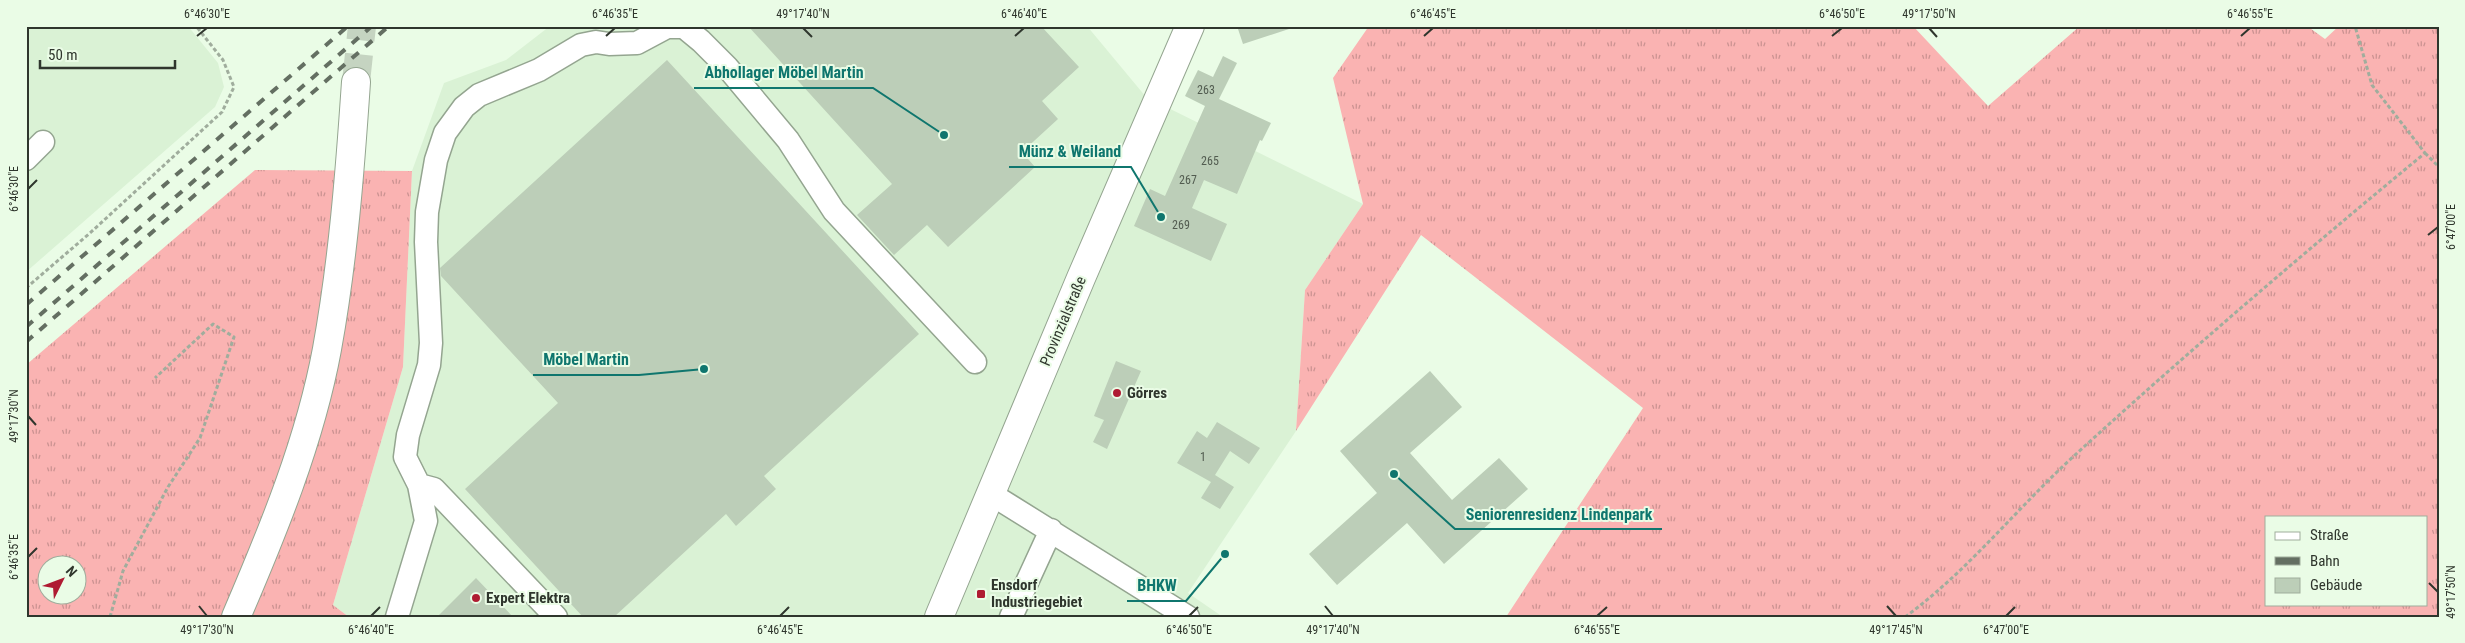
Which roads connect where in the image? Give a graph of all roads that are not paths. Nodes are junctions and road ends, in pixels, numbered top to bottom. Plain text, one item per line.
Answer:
1 (1190, 26) edge
2 (356, 82) tunnel mouth
3 (43, 142) dead end
4 (26, 160) edge
5 (975, 362) dead end
6 (419, 485) junction
7 (990, 494) junction
8 (1051, 530) junction
9 (236, 617) edge
10 (397, 617) edge
11 (556, 617) edge
12 (938, 617) edge
13 (1011, 617) edge
14 (1188, 617) edge

1 - 7 main road, Provinzialstraße
2 - 9 main road
3 - 4 street
5 - 6 street
6 - 10 street
6 - 11 street
7 - 8 street
7 - 12 main road, Provinzialstraße
8 - 13 street
8 - 14 street

